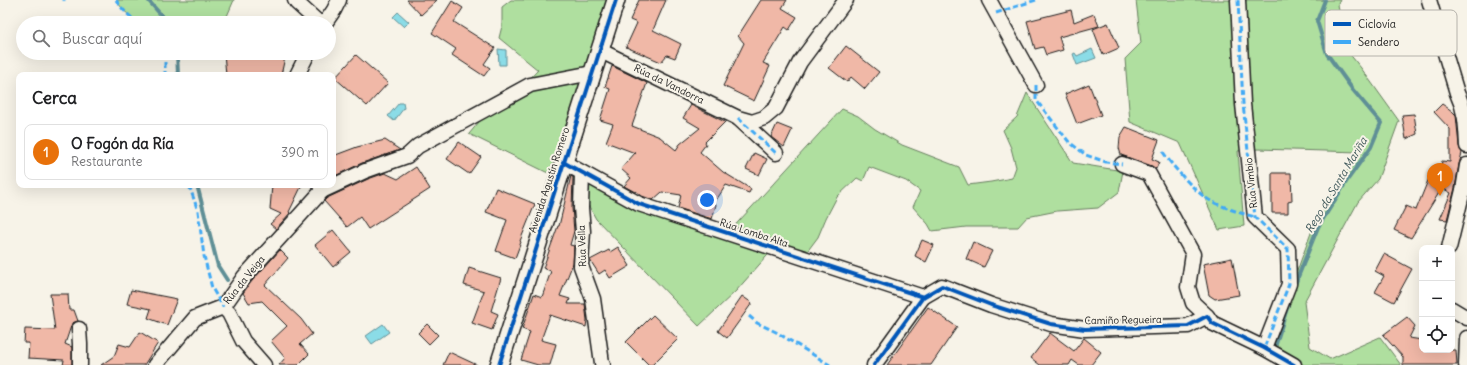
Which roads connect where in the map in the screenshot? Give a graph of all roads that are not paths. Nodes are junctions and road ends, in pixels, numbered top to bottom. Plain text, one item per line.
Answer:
1 (296, 0) edge
2 (339, 0) edge
3 (616, 0) edge
4 (846, 0) edge
5 (989, 0) edge
6 (1238, 0) edge
7 (1429, 0) edge
8 (1432, 10) edge
9 (311, 16) edge
10 (330, 16) edge
11 (600, 50) junction
12 (1446, 56) edge
13 (304, 60) edge
14 (298, 72) edge
15 (592, 74) junction
16 (1036, 85) dead end
17 (1465, 104) edge
18 (738, 118) junction
19 (1467, 146) edge
20 (776, 153) dead end
21 (563, 162) junction
22 (1122, 164) dead end
23 (1467, 165) edge
24 (582, 172) junction
25 (336, 183) edge
26 (322, 188) edge
27 (1450, 245) edge
28 (924, 297) junction
29 (223, 307) junction
30 (1455, 311) edge
31 (1207, 316) junction
32 (1467, 318) edge
33 (79, 329) dead end
34 (1467, 338) edge
35 (1264, 348) junction
36 (80, 365) edge
37 (156, 365) edge
38 (264, 365) edge
39 (499, 365) edge
40 (603, 365) edge
41 (874, 365) edge
42 (1294, 365) edge
43 (1466, 365) edge

1 - 9 street
2 - 10 street
3 - 11 street, Avenida Agustín Romero
4 - 18 street, Rúa da Vandorra
5 - 16 street
6 - 35 street, Rúa Vimbio
7 - 8 street
11 - 15 street, Avenida Agustín Romero
11 - 18 street, Rúa da Vandorra
12 - 17 street
13 - 14 street
15 - 21 street, Avenida Agustín Romero
15 - 25 street
17 - 19 street
18 - 20 street, Rúa da Vandorra
21 - 24 street, Rúa Lomba Alta
21 - 39 street, Avenida Agustín Romero
22 - 31 street
23 - 27 street
24 - 28 street, Rúa Lomba Alta
24 - 40 street, Rúa Vella
26 - 29 street, Rúa da Veiga
28 - 31 street, Camiño Regueira
28 - 41 street
29 - 37 street, Rúa da Veiga
29 - 38 street
30 - 32 street
31 - 35 street
33 - 36 street
34 - 43 street
35 - 42 street

